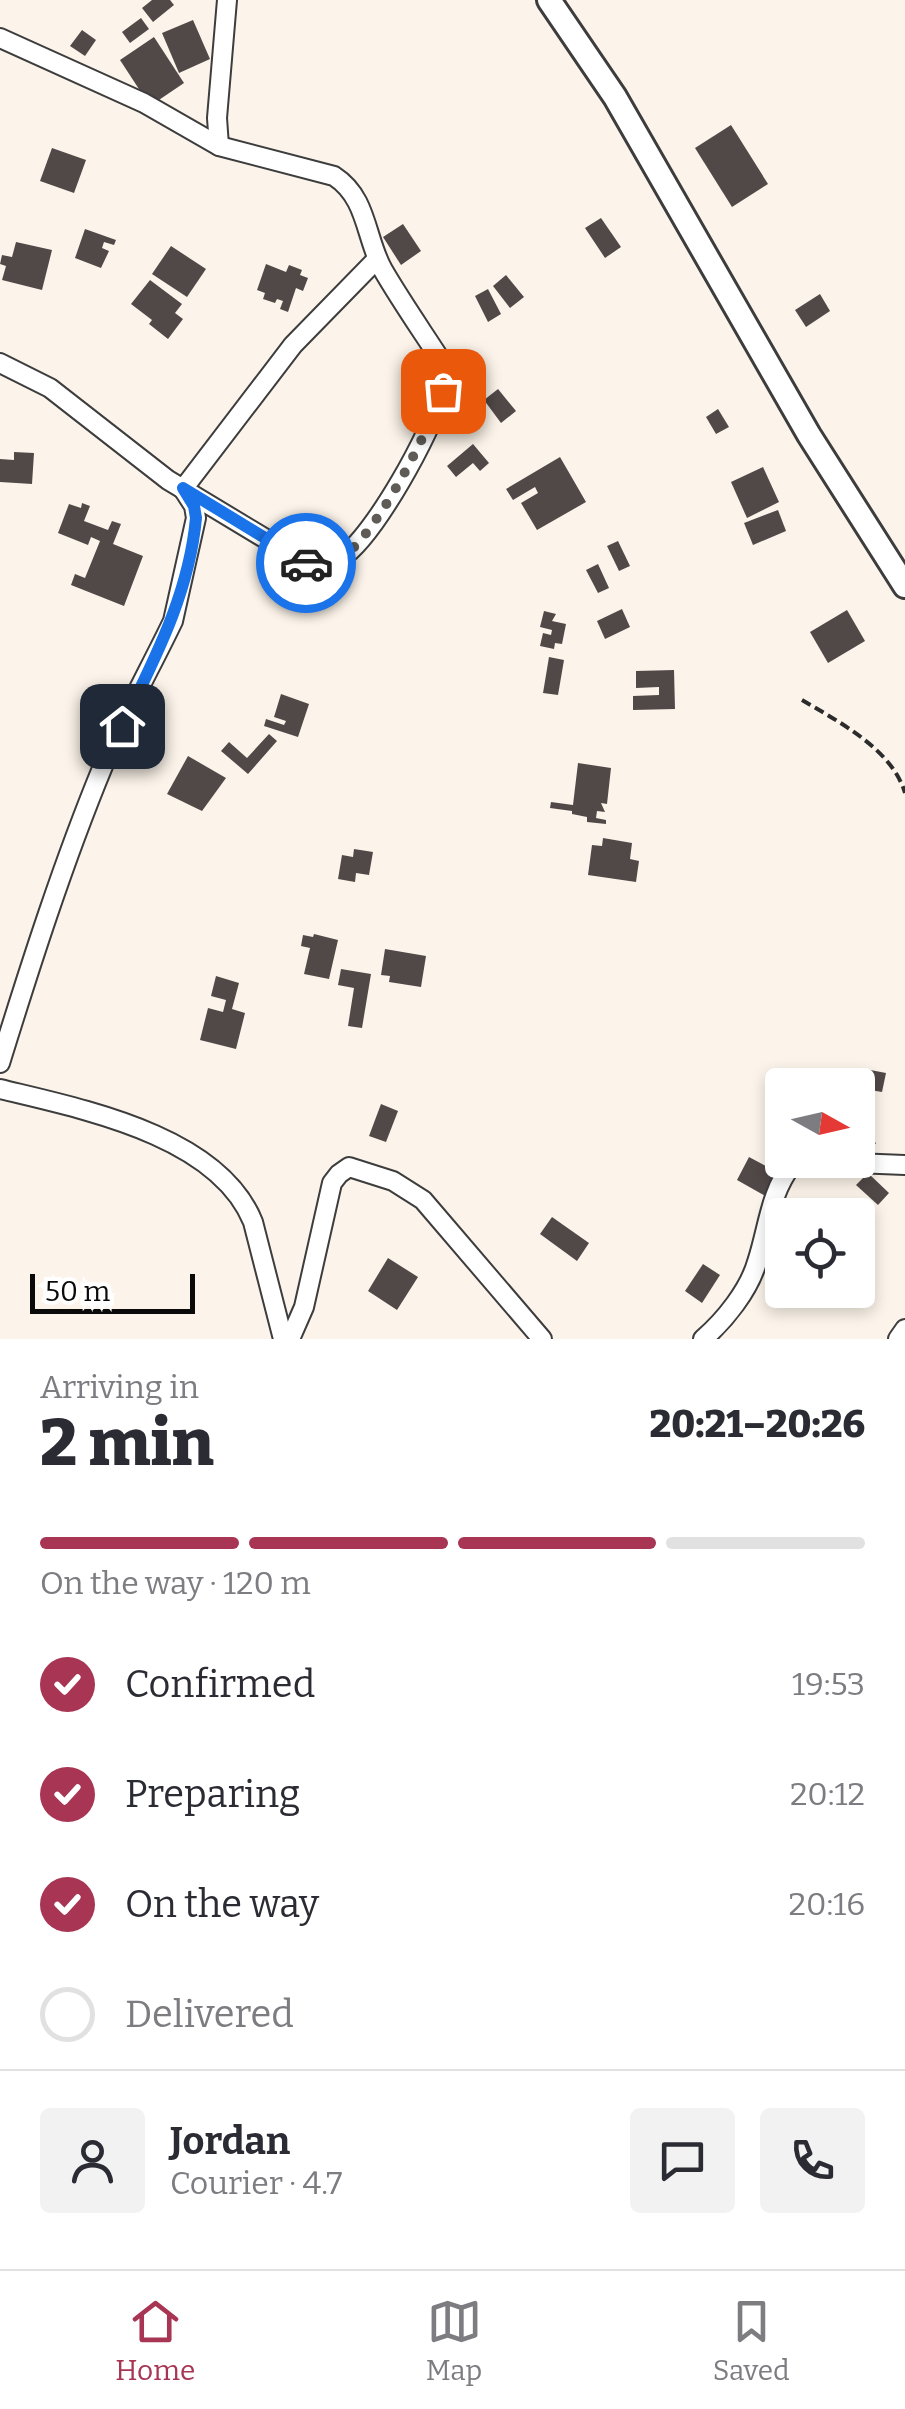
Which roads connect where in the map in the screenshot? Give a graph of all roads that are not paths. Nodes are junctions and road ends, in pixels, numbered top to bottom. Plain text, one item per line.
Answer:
1 (227, 0) edge
2 (549, 0) edge
3 (0, 38) edge
4 (219, 146) junction
5 (378, 259) junction
6 (0, 362) edge
7 (183, 488) junction
8 (905, 586) edge
9 (0, 1063) edge
10 (0, 1089) edge
11 (905, 1165) edge
12 (905, 1329) edge
13 (283, 1339) edge
14 (290, 1339) edge
15 (542, 1339) edge
16 (703, 1339) edge
17 (898, 1339) edge

1 - 4 street
2 - 8 street
3 - 4 street
4 - 5 street
5 - 7 street
5 - 7 street
6 - 7 street
7 - 9 street
10 - 13 street
11 - 16 street
12 - 17 street
14 - 15 street

